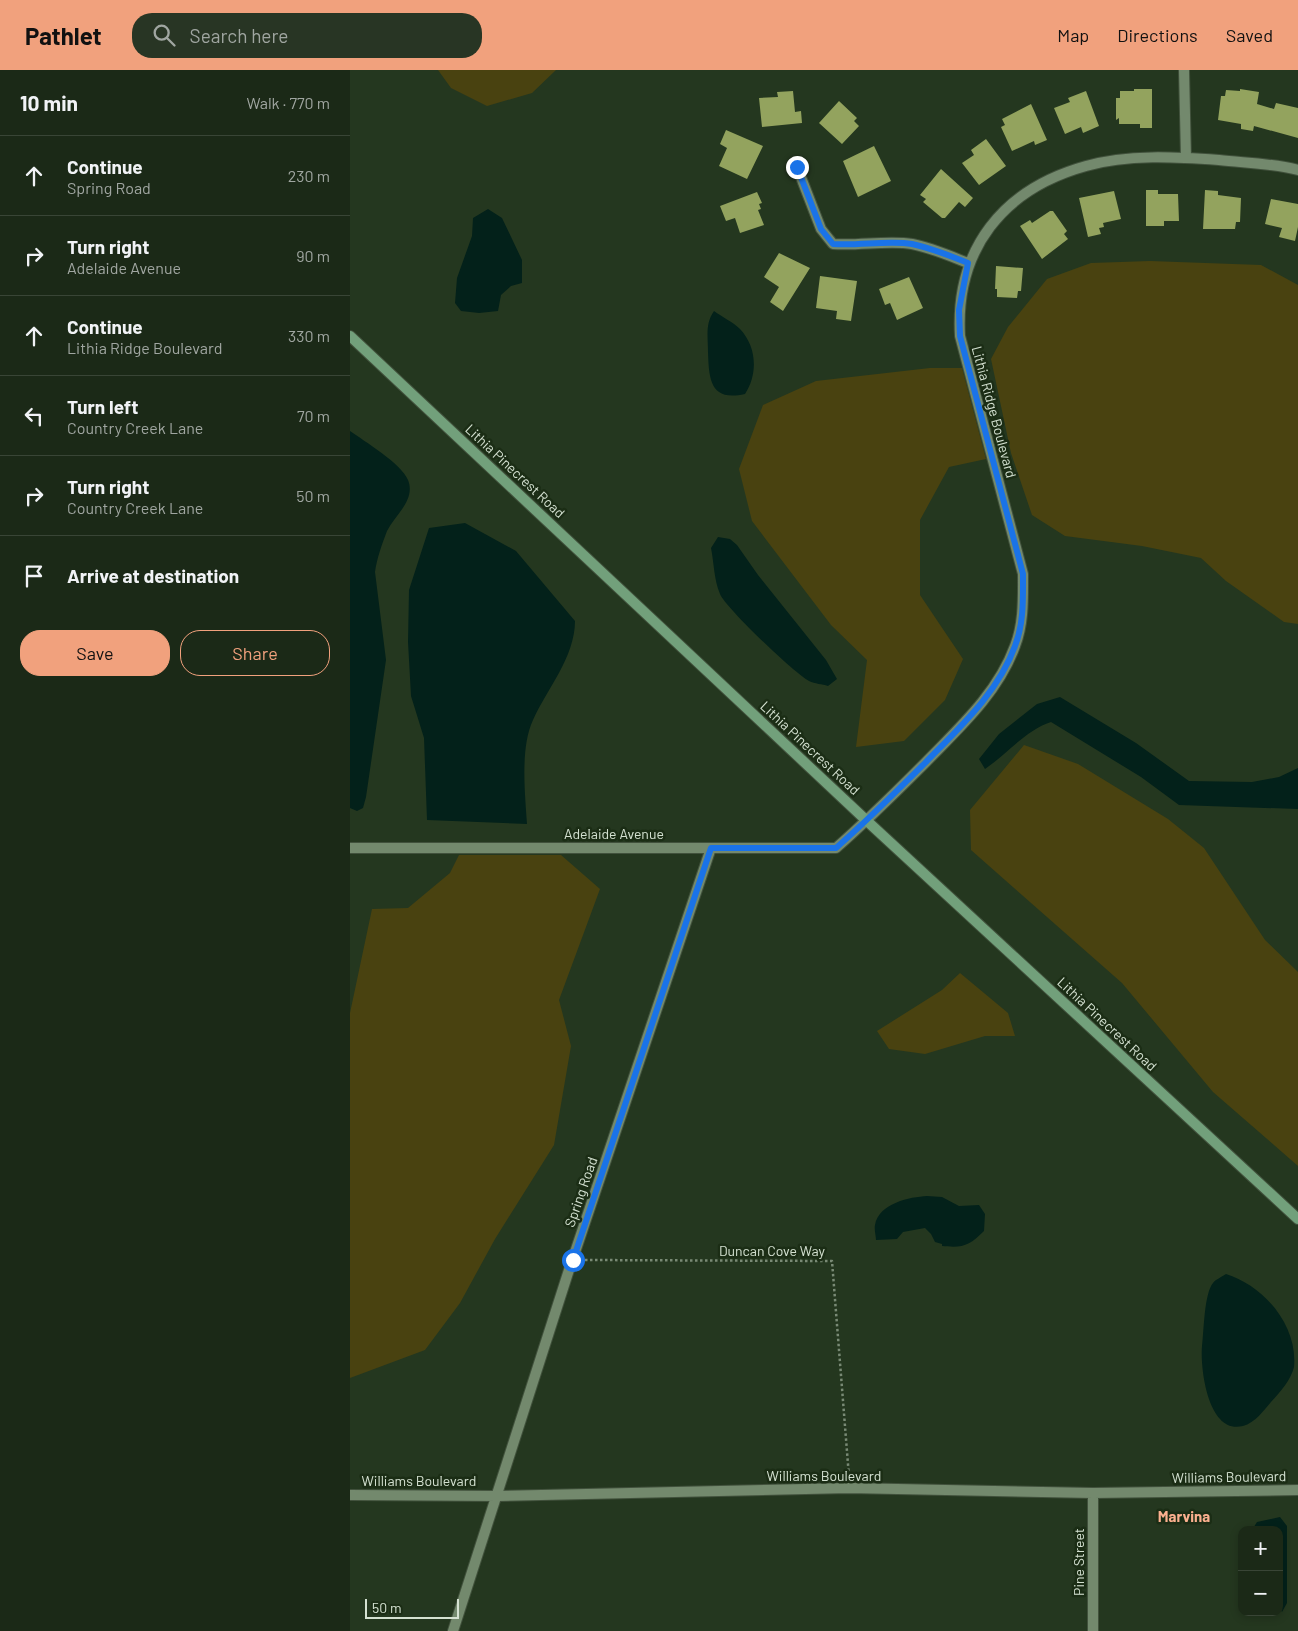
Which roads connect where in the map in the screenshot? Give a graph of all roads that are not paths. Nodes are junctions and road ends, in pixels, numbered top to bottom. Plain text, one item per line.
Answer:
1 (1184, 70) edge
2 (1186, 158) junction
3 (797, 167) dead end
4 (1298, 170) edge
5 (968, 263) junction
6 (350, 336) edge
7 (867, 821) junction
8 (350, 848) edge
9 (711, 848) junction
10 (1298, 1219) edge
11 (1298, 1490) edge
12 (1092, 1493) junction
13 (350, 1495) edge
14 (498, 1496) junction
15 (452, 1631) edge
16 (1093, 1631) edge

1 - 2 street
2 - 4 street, Lithia Ridge Boulevard
2 - 5 street, Lithia Ridge Boulevard
3 - 5 street
5 - 7 street, Lithia Ridge Boulevard
6 - 7 main road, Lithia Pinecrest Road
7 - 9 street, Adelaide Avenue
7 - 10 main road, Lithia Pinecrest Road
8 - 9 street, Adelaide Avenue
9 - 14 street, Spring Road
11 - 12 street, Williams Boulevard
12 - 14 street, Williams Boulevard
12 - 16 street, Pine Street
13 - 14 street, Williams Boulevard
14 - 15 street, Spring Road

